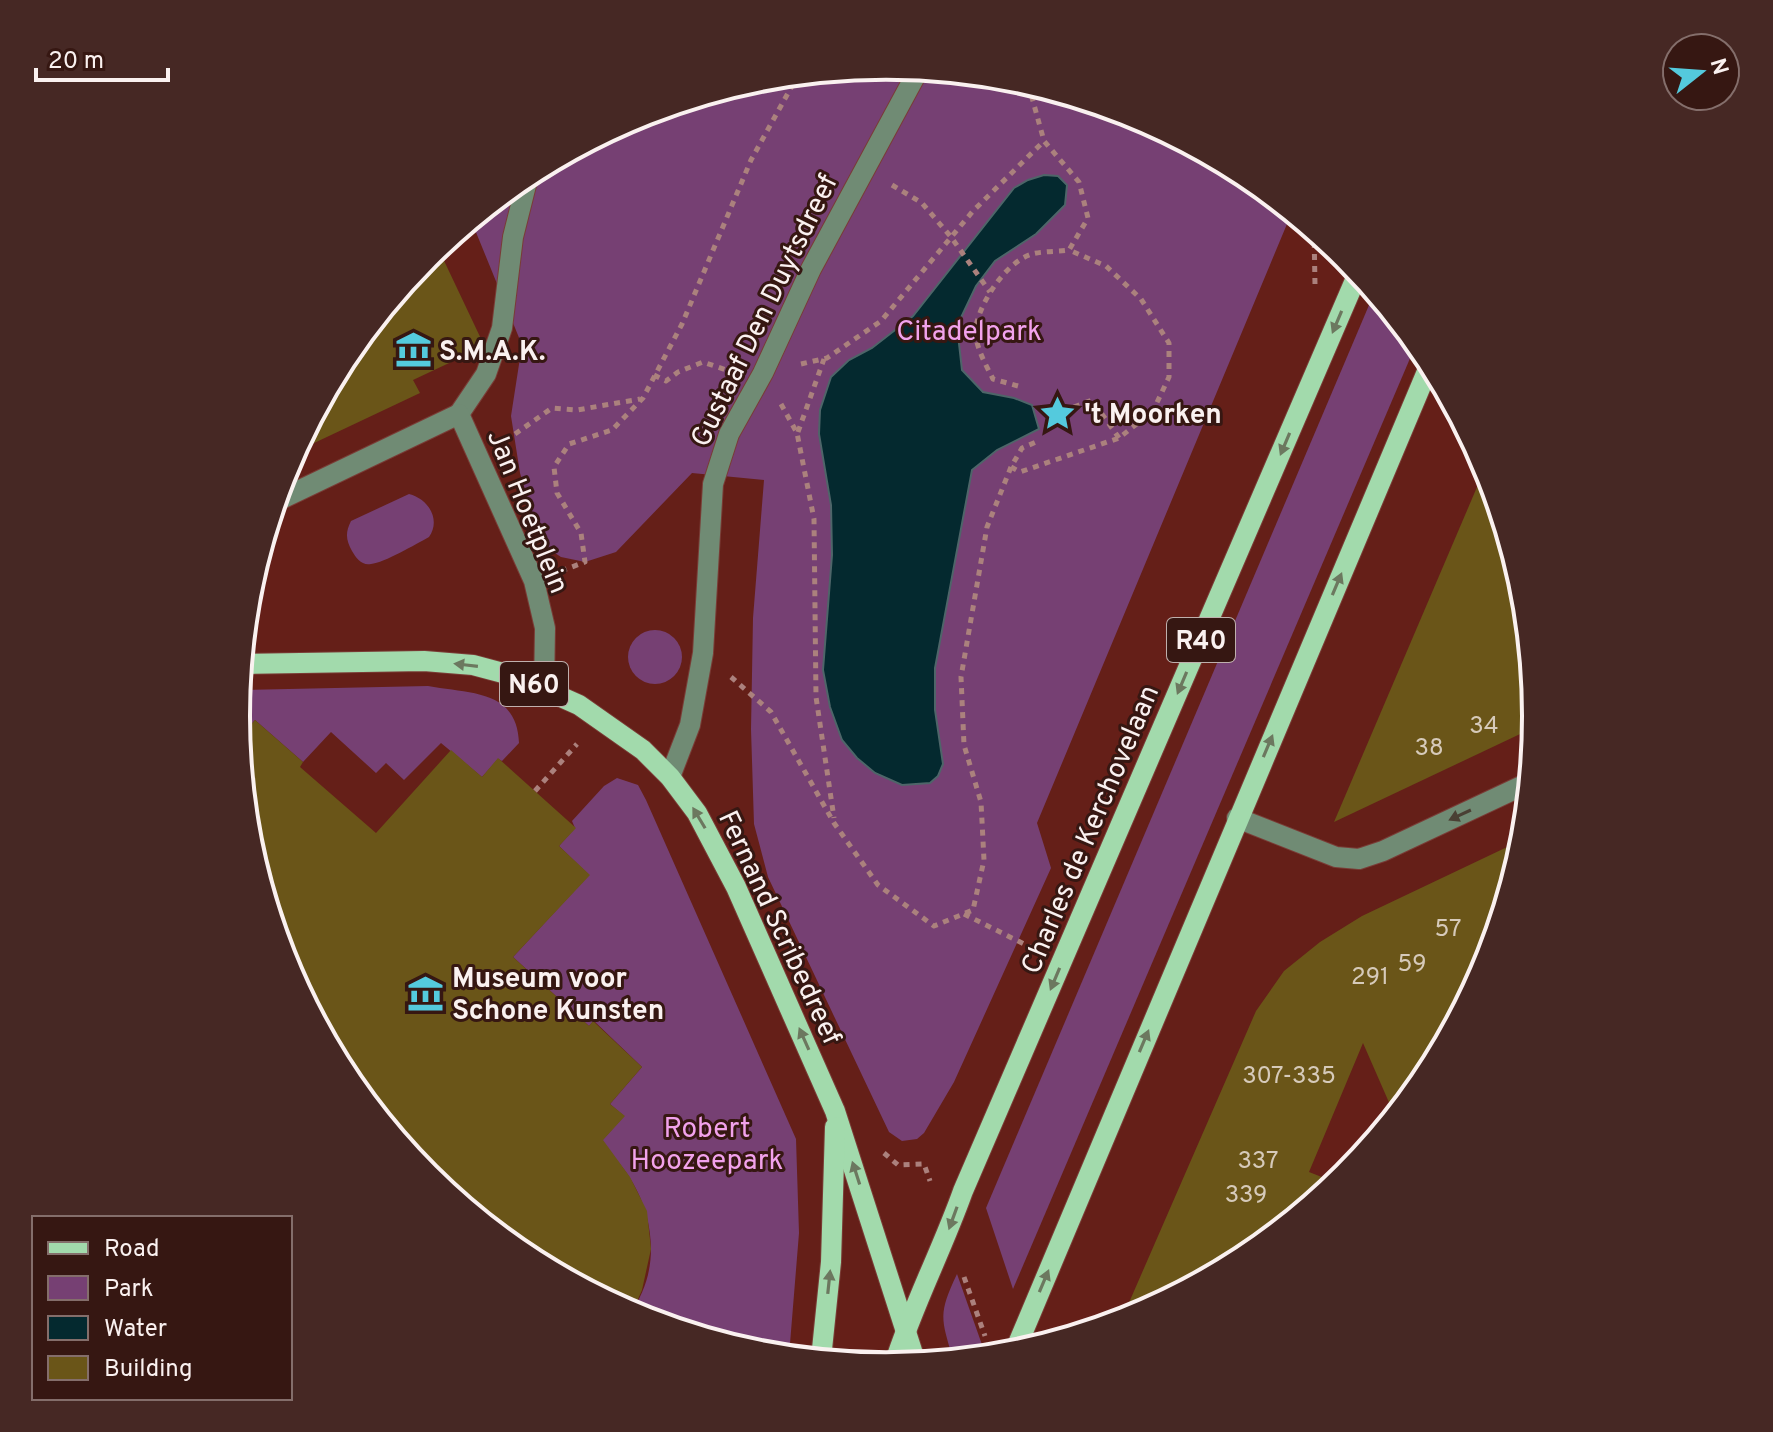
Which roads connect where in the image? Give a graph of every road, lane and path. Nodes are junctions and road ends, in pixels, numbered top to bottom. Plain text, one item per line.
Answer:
1 (912, 81) edge
2 (791, 87) edge
3 (1032, 97) edge
4 (1044, 141) junction
5 (863, 168) junction
6 (524, 193) edge
7 (951, 237) junction
8 (1314, 246) edge
9 (1069, 250) junction
10 (1353, 284) edge
11 (990, 292) junction
12 (1315, 293) dead end
13 (824, 359) junction
14 (654, 375) junction
15 (1424, 378) edge
16 (760, 380) junction
17 (1018, 386) dead end
18 (643, 398) junction
19 (1074, 407) dead end
20 (459, 414) junction
21 (797, 433) junction
22 (515, 434) dead end
23 (1119, 438) junction
24 (1036, 442) dead end
25 (1011, 467) junction
26 (291, 494) edge
27 (585, 562) dead end
28 (703, 653) junction
29 (253, 659) edge
30 (544, 689) junction
31 (581, 738) dead end
32 (670, 777) junction
33 (1518, 788) edge
34 (535, 791) dead end
35 (1237, 818) junction
36 (834, 823) junction
37 (963, 914) junction
38 (1062, 962) junction
39 (835, 1111) junction
40 (906, 1327) junction
41 (1020, 1338) edge
42 (822, 1349) edge
43 (913, 1351) edge
44 (898, 1352) edge

1 - 5 street, Gustaaf Den Duytsdreef
2 - 14 path
3 - 4 path
4 - 7 path
4 - 9 path
5 - 7 path
5 - 16 street, Gustaaf Den Duytsdreef
6 - 20 street
7 - 11 path
7 - 13 path
8 - 12 path
9 - 11 path
9 - 23 path
10 -> 38 main road, Charles de Kerchovelaan / R40
11 - 17 path
13 - 16 path
13 - 21 path
14 - 16 path
14 - 18 path
35 -> 15 main road
16 - 21 path
16 - 28 street, Gustaaf Den Duytsdreef
18 - 22 path
18 - 27 path
19 - 23 path
20 - 26 street, Jan Hoetplein
20 - 30 street, Jan Hoetplein
21 - 36 path
23 - 25 path
24 - 25 path
25 - 37 path
28 - 32 street, Gustaaf Den Duytsdreef
28 - 36 path
30 -> 29 main road, Fernand Scribedreef / N60
30 - 32 main road, Fernand Scribedreef / N60
31 - 34 path
39 -> 32 main road, Fernand Scribedreef / N60
33 -> 35 street
41 -> 35 main road
36 - 37 path
37 - 38 path
38 -> 40 main road, Charles de Kerchovelaan / R40
40 -> 39 main road, Fernand Scribedreef / N60
42 -> 39 main road, N60
40 - 43 main road, Fernand Scribedreef
40 - 44 main road, Charles de Kerchovelaan / R40

